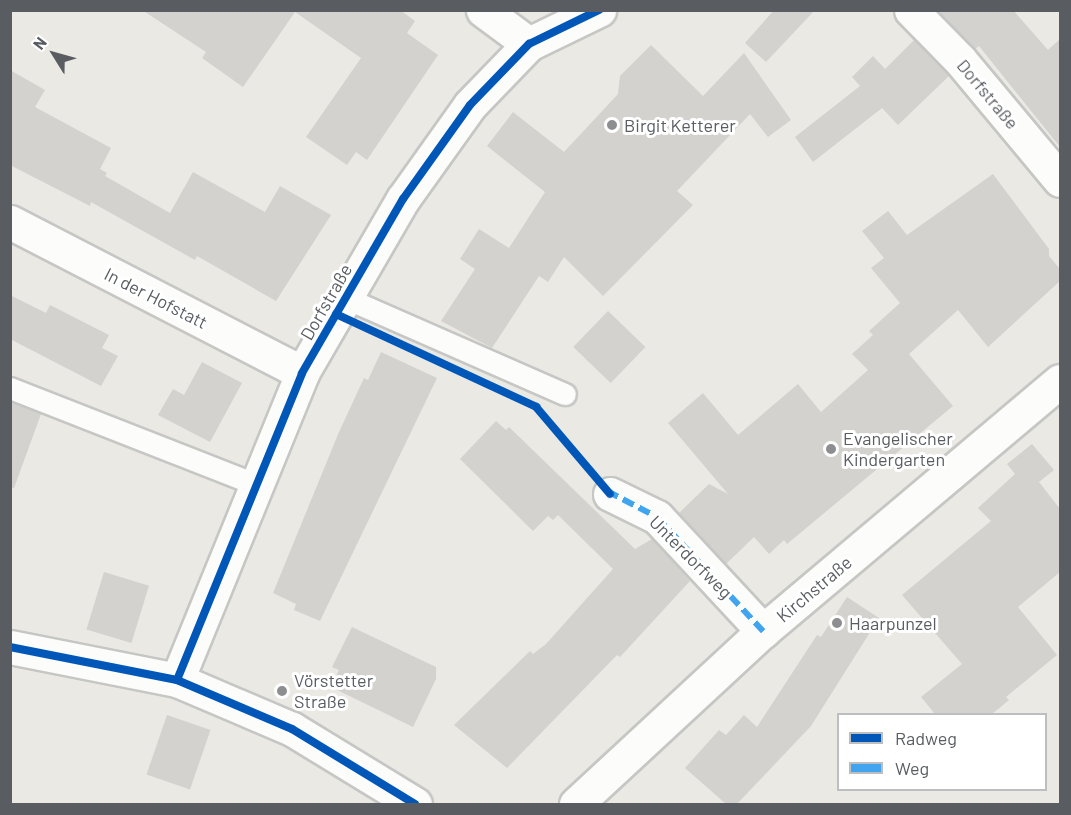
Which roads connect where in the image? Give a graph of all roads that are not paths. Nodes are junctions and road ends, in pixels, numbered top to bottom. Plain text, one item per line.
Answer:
1 (483, 10) edge
2 (599, 10) edge
3 (912, 10) edge
4 (529, 44) junction
5 (1060, 180) edge
6 (10, 222) edge
7 (346, 298) junction
8 (302, 373) junction
9 (1060, 381) edge
10 (10, 388) edge
11 (565, 394) dead end
12 (257, 485) junction
13 (610, 494) dead end
14 (763, 631) junction
15 (10, 647) edge
16 (177, 680) junction
17 (402, 801) edge
18 (576, 804) edge

1 - 4 street
2 - 4 street, Dorfstraße
3 - 5 street, Dorfstraße
4 - 7 street, Dorfstraße
6 - 8 street, In der Hofstatt
7 - 8 street, Dorfstraße
7 - 11 lane
8 - 12 street, Dorfstraße
9 - 14 street, Kirchstraße
10 - 12 lane
12 - 16 street, Dorfstraße
13 - 14 street, Unterdorfweg
14 - 18 street, Kirchstraße
15 - 16 street
16 - 17 street

